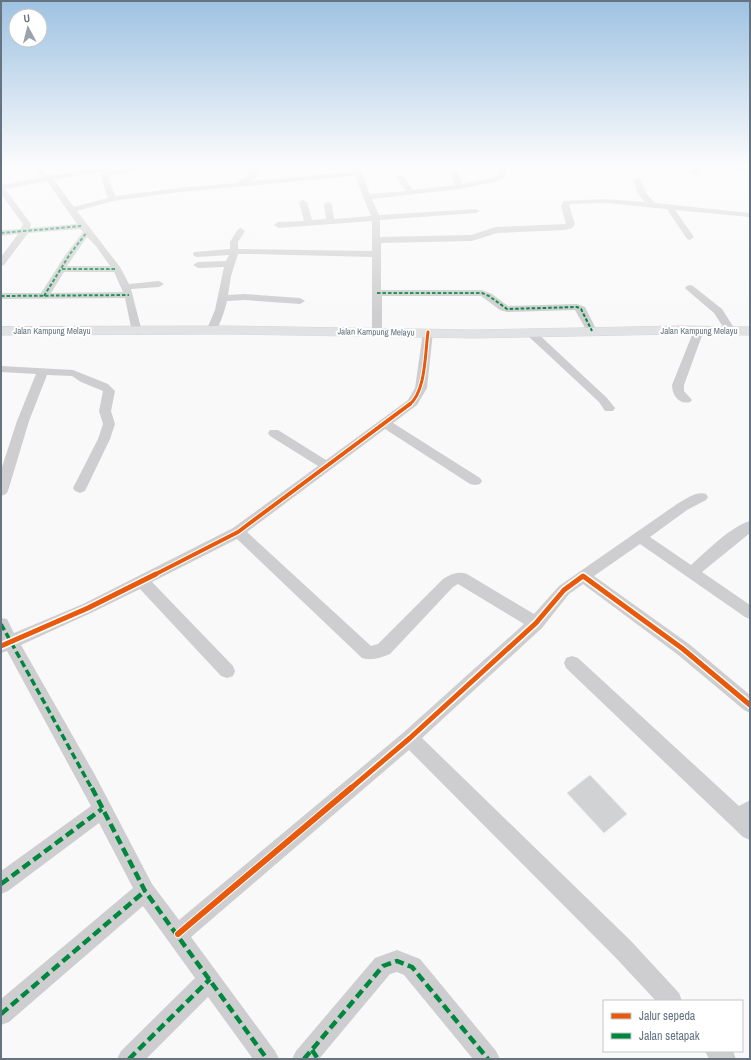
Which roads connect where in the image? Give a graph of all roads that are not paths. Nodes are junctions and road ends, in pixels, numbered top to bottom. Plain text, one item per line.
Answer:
1 (21, 214) edge
2 (75, 214) edge
3 (306, 214) edge
4 (329, 214) edge
5 (375, 214) edge
6 (426, 214) edge
7 (568, 214) edge
8 (674, 214) edge
9 (376, 218) junction
10 (330, 220) junction
11 (308, 222) junction
12 (278, 225) dead end
13 (85, 229) junction
14 (25, 231) junction
15 (240, 232) dead end
16 (1, 233) edge
17 (690, 237) dead end
18 (377, 240) junction
19 (234, 252) junction
20 (197, 254) dead end
21 (377, 254) junction
22 (1, 263) edge
23 (230, 264) junction
24 (198, 265) dead end
25 (62, 269) junction
26 (116, 269) junction
27 (159, 284) dead end
28 (690, 288) dead end
29 (127, 291) junction
30 (377, 293) junction
31 (1, 296) edge
32 (44, 296) junction
33 (223, 298) junction
34 (300, 301) dead end
35 (699, 330) junction
36 (1, 331) edge
37 (211, 331) junction
38 (731, 331) junction
39 (750, 331) edge
40 (137, 332) junction
41 (378, 332) junction
42 (428, 332) junction
43 (530, 332) junction
44 (592, 332) junction
45 (1, 369) edge
46 (43, 371) junction
47 (686, 400) dead end
48 (609, 408) dead end
49 (385, 423) junction
50 (274, 433) dead end
51 (6, 464) edge
52 (327, 466) junction
53 (475, 481) dead end
54 (80, 488) dead end
55 (1, 491) edge
56 (701, 497) dead end
57 (750, 526) edge
58 (238, 532) junction
59 (640, 537) junction
60 (691, 572) junction
61 (583, 576) junction
62 (142, 581) junction
63 (748, 607) edge
64 (536, 623) junction
65 (1, 624) edge
66 (6, 644) edge
67 (572, 663) dead end
68 (227, 671) dead end
69 (750, 705) edge
70 (410, 738) junction
71 (102, 809) junction
72 (746, 819) edge
73 (1, 884) edge
74 (145, 891) junction
75 (178, 934) junction
76 (210, 979) junction
77 (670, 1000) edge
78 (1, 1014) edge
79 (311, 1056) edge
80 (129, 1059) edge
81 (267, 1059) edge
82 (488, 1059) edge

1 - 14 street
2 - 13 street
3 - 11 street
4 - 10 street
5 - 9 street
6 - 9 street
7 - 18 street
8 - 17 street
9 - 10 street
9 - 18 street
10 - 11 street
11 - 12 street
13 - 14 street
13 - 25 street
13 - 26 street
14 - 16 street
14 - 22 street
15 - 19 street
18 - 21 street
19 - 20 street
19 - 21 street
19 - 23 street
21 - 30 street
23 - 24 street
23 - 33 street
25 - 26 street
25 - 32 street
26 - 29 street
27 - 29 street
28 - 38 street
29 - 32 street
29 - 40 street
30 - 41 street
30 - 44 street
31 - 32 street
33 - 34 street
33 - 37 street
35 - 38 main road, Jalan Kampung Melayu
35 - 44 main road, Jalan Kampung Melayu
35 - 47 street
36 - 40 main road, Jalan Kampung Melayu
37 - 40 main road, Jalan Kampung Melayu
37 - 41 main road, Jalan Kampung Melayu
38 - 39 main road, Jalan Kampung Melayu
41 - 42 main road, Jalan Kampung Melayu
42 - 43 main road, Jalan Kampung Melayu
42 - 49 street
43 - 44 main road, Jalan Kampung Melayu
43 - 48 street
45 - 46 street
46 - 51 street
46 - 54 street
49 - 52 street
49 - 53 street
50 - 52 street
51 - 55 street
52 - 58 street
56 - 59 street
57 - 60 street
58 - 62 street
58 - 64 street
59 - 60 street
59 - 61 street
60 - 63 street
61 - 64 street
61 - 69 street
62 - 66 street
62 - 68 street
64 - 70 street
65 - 66 street
66 - 71 street
67 - 72 street
70 - 75 street
70 - 77 street
71 - 73 street
71 - 74 street
74 - 75 street
74 - 78 street
75 - 76 street
76 - 80 street
76 - 81 street
79 - 82 street

